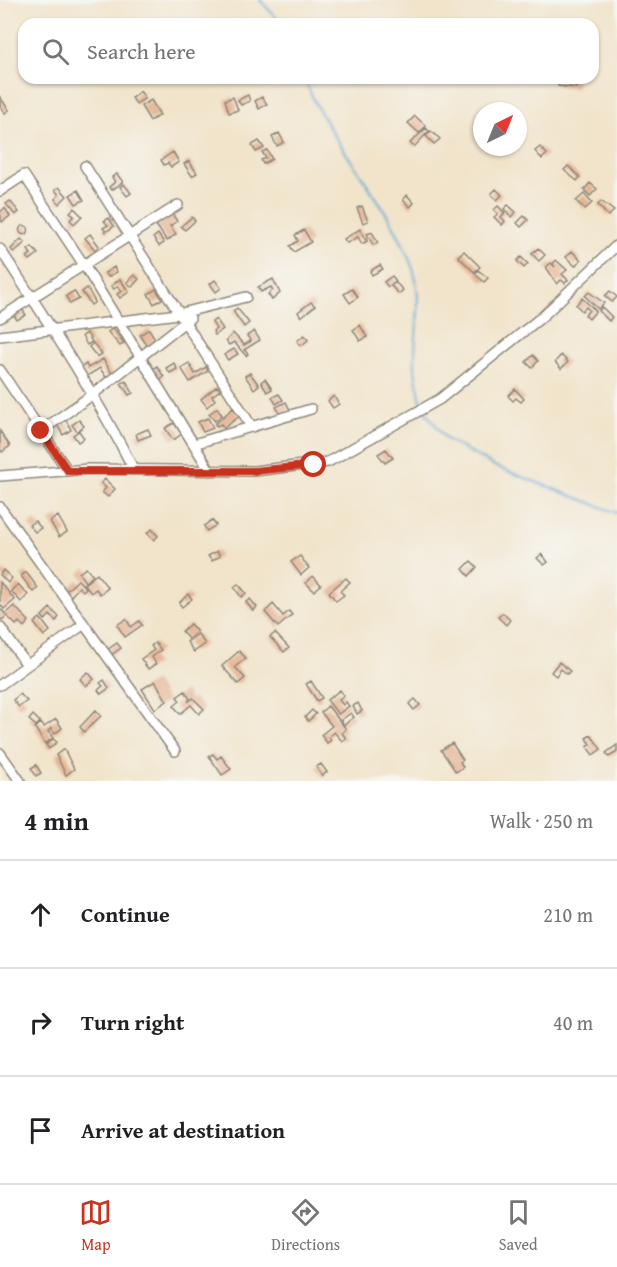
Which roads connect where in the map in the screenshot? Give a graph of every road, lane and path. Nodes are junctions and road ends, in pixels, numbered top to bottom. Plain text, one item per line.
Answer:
1 (85, 166) dead end
2 (0, 191) edge
3 (178, 206) dead end
4 (130, 236) junction
5 (617, 245) edge
6 (0, 249) edge
7 (84, 265) junction
8 (246, 297) dead end
9 (32, 298) junction
10 (183, 317) junction
11 (0, 318) edge
12 (119, 321) junction
13 (52, 330) junction
14 (0, 336) edge
15 (141, 356) junction
16 (0, 370) edge
17 (92, 395) junction
18 (311, 410) dead end
19 (252, 427) junction
20 (41, 431) junction
21 (194, 444) junction
22 (134, 470) junction
23 (68, 471) junction
24 (210, 471) junction
25 (0, 476) edge
26 (0, 507) edge
27 (84, 624) junction
28 (0, 627) edge
29 (27, 665) junction
30 (0, 685) edge
31 (175, 751) dead end
32 (0, 753) edge
33 (20, 781) edge

1 - 4 street
2 - 7 street
3 - 4 street
4 - 7 street
4 - 10 street
5 - 24 street
6 - 9 street
7 - 9 street
7 - 12 street
8 - 10 street
9 - 11 street
9 - 13 street
10 - 12 street
10 - 15 street
10 - 19 street
12 - 13 street
12 - 15 street
13 - 14 street
13 - 17 street
15 - 17 street
15 - 21 street
16 - 20 street
17 - 20 street
17 - 22 street
18 - 19 street
19 - 21 street
20 - 23 street
21 - 24 street
22 - 23 street
22 - 24 street
23 - 25 street
26 - 27 street
27 - 29 street
27 - 31 street
28 - 29 street
29 - 30 street
32 - 33 street

